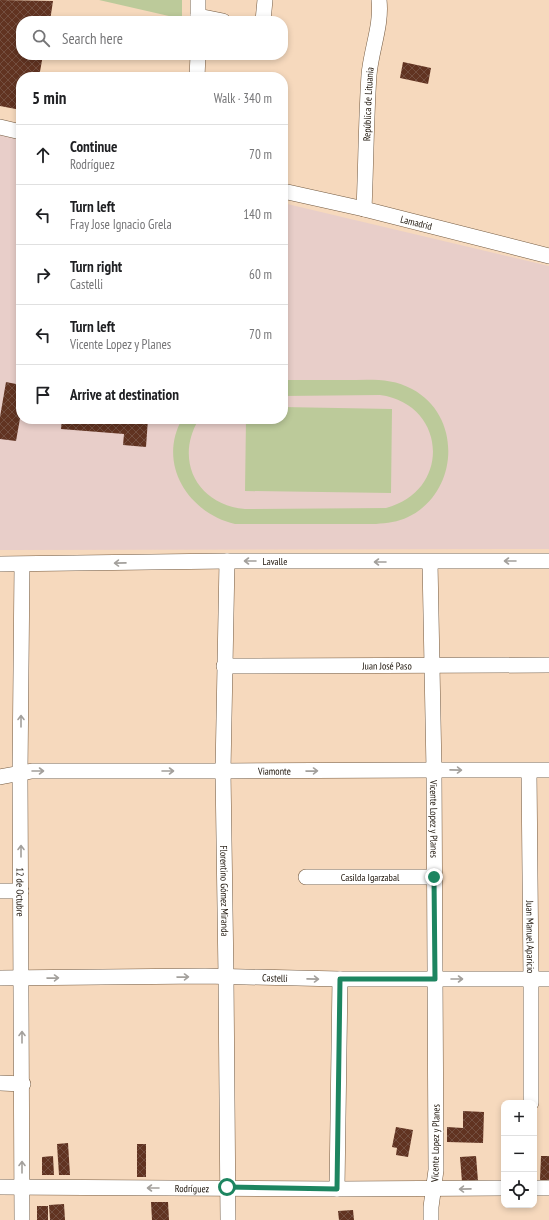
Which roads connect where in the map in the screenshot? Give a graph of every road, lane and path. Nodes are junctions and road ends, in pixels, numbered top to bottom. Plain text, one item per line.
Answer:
1 (198, 0) edge
2 (265, 0) edge
3 (378, 0) edge
4 (198, 16) edge
5 (263, 16) edge
6 (198, 60) edge
7 (198, 72) edge
8 (0, 127) edge
9 (16, 131) edge
10 (288, 192) edge
11 (364, 209) junction
12 (549, 256) edge
13 (227, 561) junction
14 (549, 561) edge
15 (430, 562) junction
16 (0, 564) edge
17 (22, 565) junction
18 (432, 665) junction
19 (549, 665) edge
20 (224, 666) junction
21 (434, 770) junction
22 (549, 770) edge
23 (223, 771) junction
24 (529, 771) junction
25 (20, 774) junction
26 (0, 777) edge
27 (306, 877) dead end
28 (434, 877) junction
29 (0, 891) edge
30 (21, 891) junction
31 (226, 977) junction
32 (0, 978) edge
33 (22, 978) junction
34 (340, 979) junction
35 (435, 979) junction
36 (531, 979) junction
37 (549, 979) edge
38 (0, 1083) edge
39 (22, 1084) junction
40 (531, 1100) edge
41 (0, 1187) edge
42 (227, 1187) junction
43 (22, 1188) junction
44 (501, 1188) edge
45 (537, 1188) edge
46 (549, 1188) edge
47 (337, 1189) junction
48 (434, 1189) junction
49 (22, 1220) edge
50 (228, 1220) edge
51 (431, 1220) edge

1 - 4 street
2 - 5 street
3 - 11 street, República de Lituania
6 - 7 street
8 - 9 street
10 - 11 street, Lamadrid
11 - 12 street, Lamadrid
15 -> 13 street, Lavalle
13 -> 17 street, Lavalle
13 - 20 street, Florentino Gómez Miranda
14 -> 15 street, Lavalle
15 - 18 street, Vicente Lopez y Planes
16 - 17 street, Lavalle
25 -> 17 street, 12 de Octubre
18 - 19 street, Juan José Paso
18 - 20 street, Juan José Paso
18 - 21 street, Vicente Lopez y Planes
20 - 23 street, Florentino Gómez Miranda
23 -> 21 street, Viamonte
21 -> 24 street, Viamonte
21 - 28 street, Vicente Lopez y Planes
22 - 24 street, Viamonte
25 -> 23 street, Viamonte
23 - 31 street, Florentino Gómez Miranda
24 - 36 street, Juan Manuel Aparicio
25 - 26 street, Viamonte
30 -> 25 street, 12 de Octubre
27 - 28 street, Casilda Igarzabal
28 - 35 street, Vicente Lopez y Planes
29 - 30 street
30 - 33 street, 12 de Octubre
33 -> 31 street, Castelli
31 -> 34 street, Castelli
31 - 42 street, Florentino Gómez Miranda
32 - 33 street, Castelli
39 -> 33 street, 12 de Octubre
34 - 35 street, Castelli
34 - 47 street
35 -> 36 street, Castelli
35 - 48 street, Vicente Lopez y Planes
36 - 37 street, Castelli
36 - 40 street, Juan Manuel Aparicio
38 - 39 street
43 -> 39 street, 12 de Octubre
41 - 43 street, Rodríguez
42 -> 43 street, Rodríguez
42 - 47 street, Rodríguez
42 - 50 street, Florentino Gómez Miranda
43 - 49 street, 12 de Octubre
44 -> 48 street, Rodríguez
45 - 46 street
47 - 48 street, Rodríguez
48 - 51 street, Vicente Lopez y Planes

